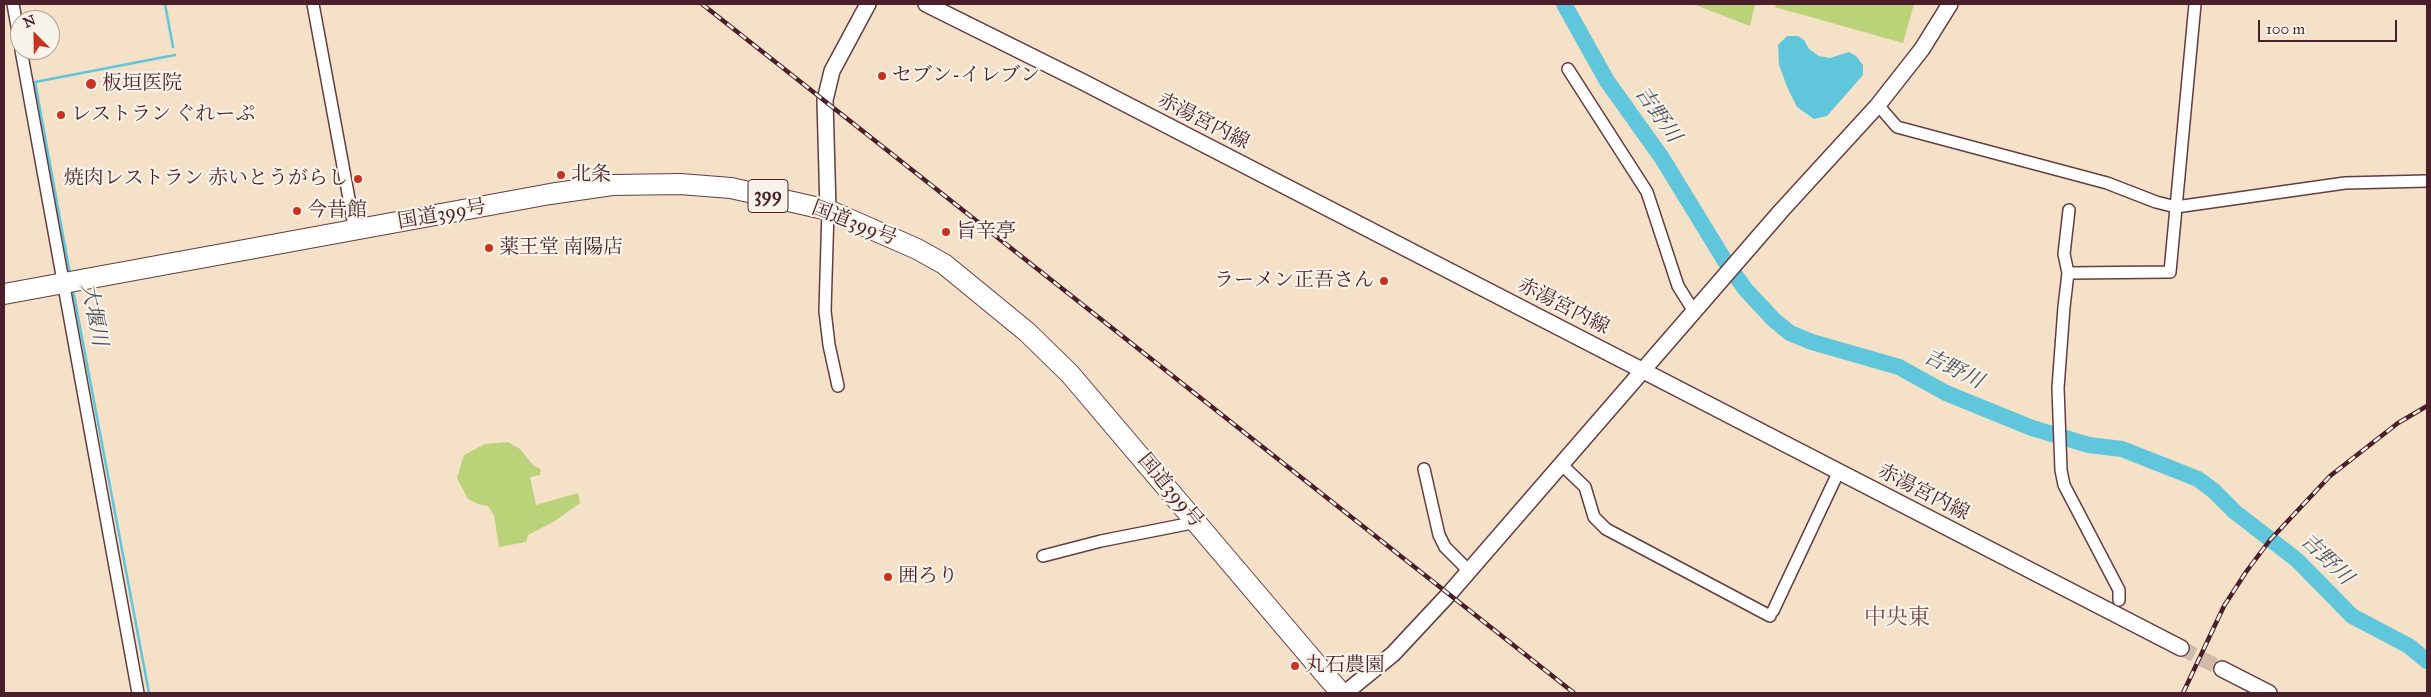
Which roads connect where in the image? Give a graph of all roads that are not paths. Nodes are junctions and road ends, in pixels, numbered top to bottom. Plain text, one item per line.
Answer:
1 (313, 4) edge
2 (868, 4) edge
3 (926, 4) edge
4 (1950, 4) edge
5 (2195, 4) edge
6 (23, 60) edge
7 (1568, 69) dead end
8 (1878, 105) junction
9 (2427, 181) edge
10 (2176, 207) junction
11 (828, 210) junction
12 (2069, 210) dead end
13 (355, 231) junction
14 (2068, 273) junction
15 (64, 283) junction
16 (4, 294) edge
17 (1695, 313) junction
18 (1644, 371) junction
19 (838, 386) dead end
20 (1562, 465) junction
21 (1424, 469) dead end
22 (1838, 473) junction
23 (1197, 522) junction
24 (1043, 556) dead end
25 (1469, 571) junction
26 (2119, 600) dead end
27 (2181, 648) tunnel mouth
28 (2222, 669) tunnel mouth
29 (138, 693) edge
30 (1341, 693) edge
31 (1345, 693) edge
32 (2269, 693) edge

1 - 13 street
2 - 11 main road
3 - 18 main road, 赤湯宮内線
4 - 8 main road
5 - 10 street
6 - 15 street
7 - 17 street
8 - 10 street
8 - 17 main road
9 - 10 street
10 - 14 street
11 - 13 highway, 国道399号 / 399
11 - 19 street
11 - 23 highway, 国道399号 / 399
12 - 14 street
13 - 15 highway, 国道399号 / 399
14 - 26 street
15 - 16 highway, 国道399号 / 399
15 - 29 street
17 - 18 main road
18 - 20 main road
18 - 22 main road, 赤湯宮内線
20 - 22 street
20 - 25 main road
21 - 25 street
22 - 27 main road, 赤湯宮内線
23 - 24 street
23 - 30 highway, 国道399号 / 399
25 - 31 main road
28 - 32 main road

